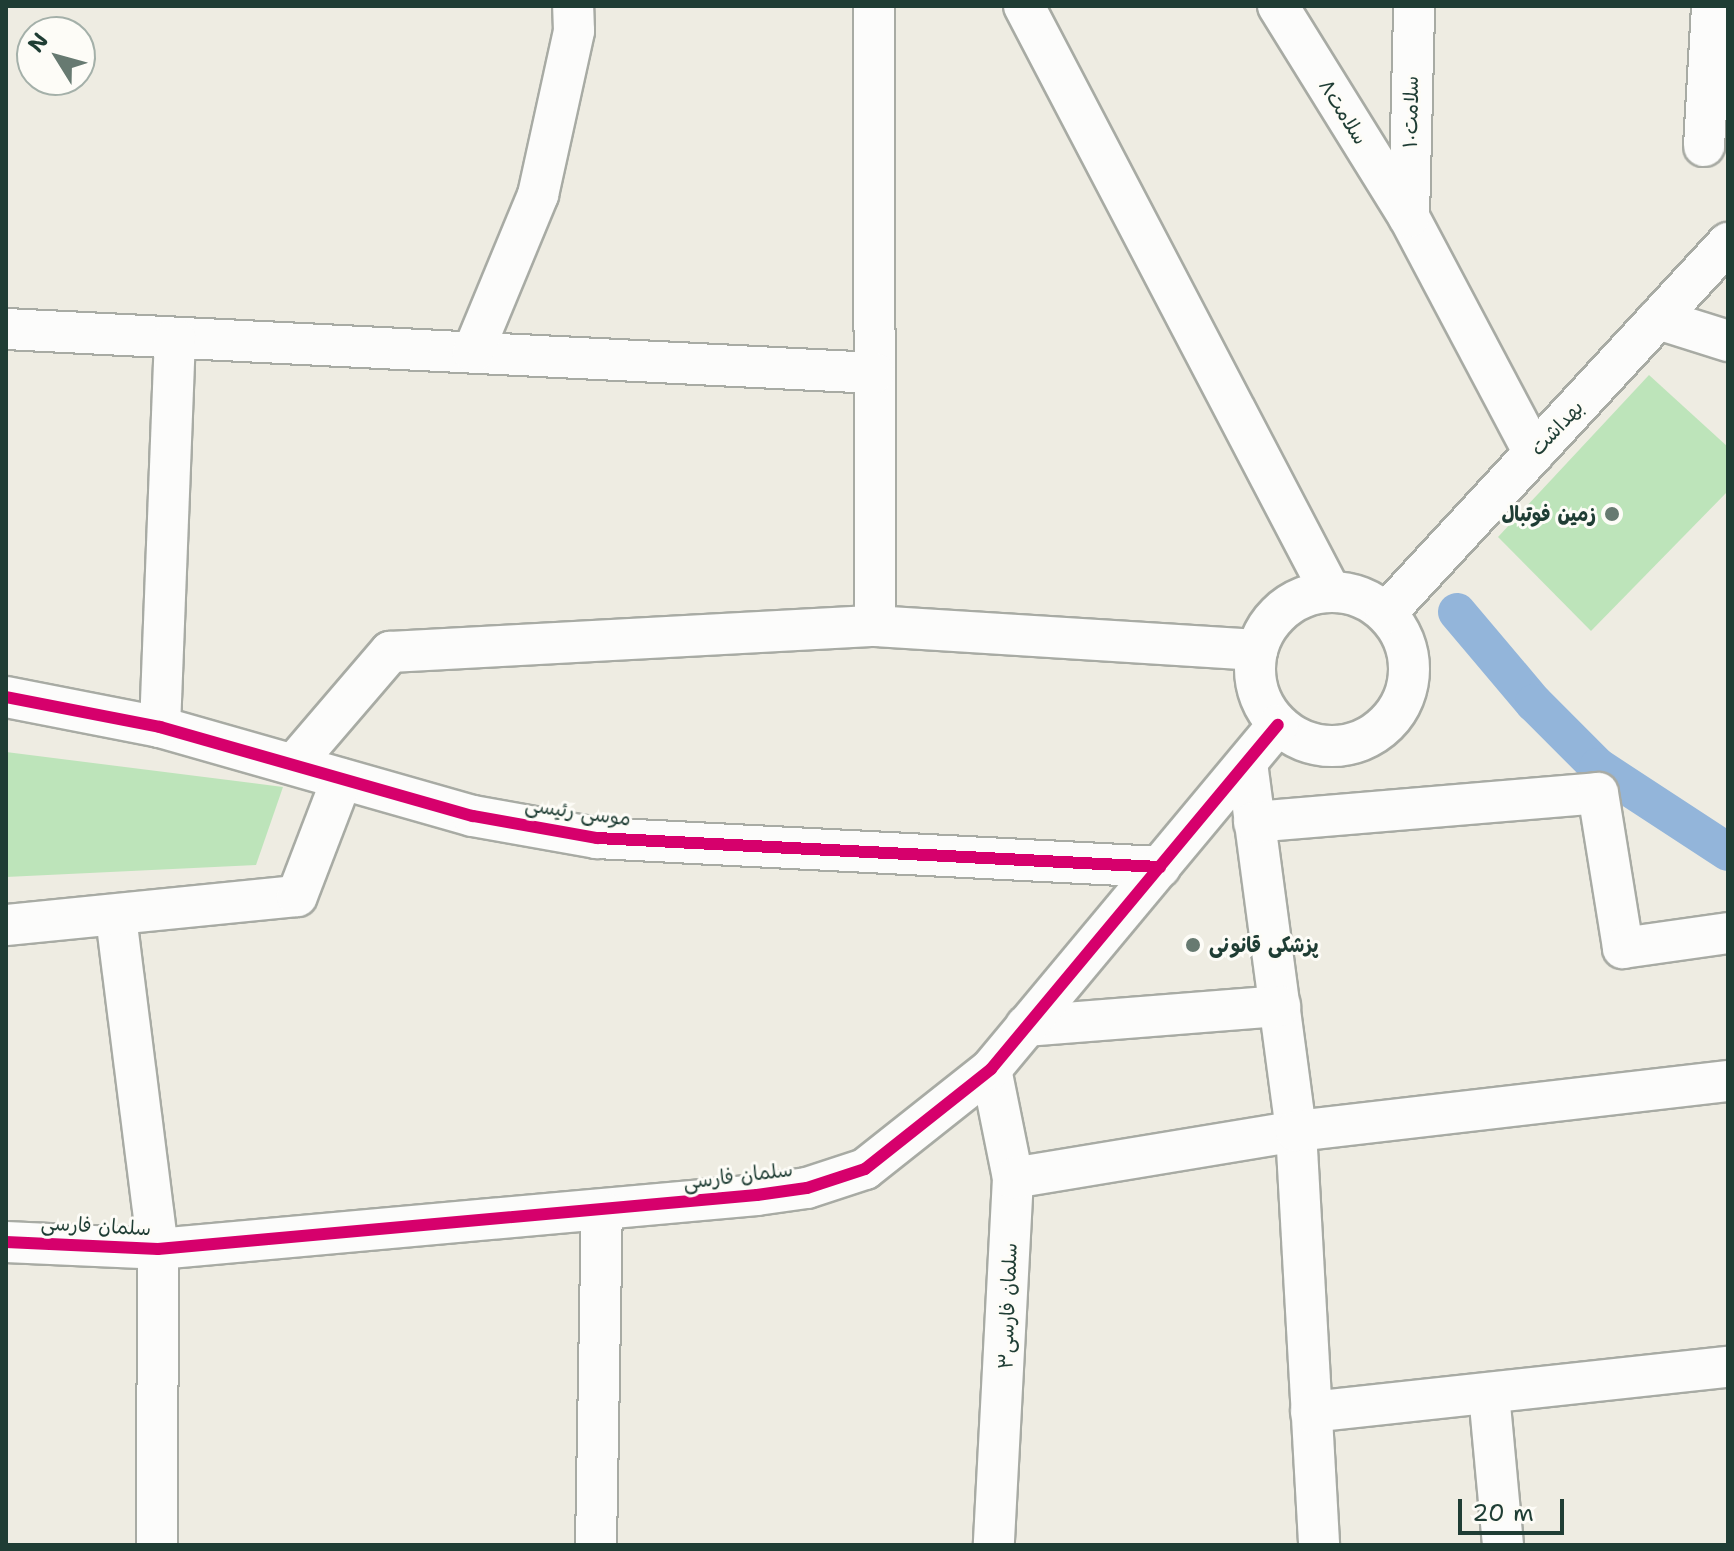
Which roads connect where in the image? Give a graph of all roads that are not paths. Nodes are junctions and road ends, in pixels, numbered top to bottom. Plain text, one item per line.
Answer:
1 (573, 6) edge
2 (874, 6) edge
3 (1024, 6) edge
4 (1278, 6) edge
5 (1414, 6) edge
6 (1712, 6) edge
7 (1704, 146) dead end
8 (1409, 217) junction
9 (1728, 243) edge
10 (1658, 319) junction
11 (6, 329) edge
12 (175, 338) junction
13 (1728, 341) edge
14 (473, 352) junction
15 (874, 373) junction
16 (1534, 453) junction
17 (1330, 591) junction
18 (1386, 613) junction
19 (875, 626) junction
20 (1257, 650) junction
21 (6, 697) edge
22 (1278, 725) junction
23 (160, 727) junction
24 (1247, 763) junction
25 (294, 764) junction
26 (342, 779) junction
27 (1254, 822) junction
28 (1160, 867) junction
29 (116, 917) junction
30 (6, 925) edge
31 (1728, 933) edge
32 (1280, 1006) junction
33 (1026, 1026) junction
34 (991, 1069) junction
35 (1728, 1081) edge
36 (1296, 1131) junction
37 (1013, 1178) junction
38 (602, 1211) junction
39 (6, 1242) edge
40 (158, 1249) junction
41 (1728, 1367) edge
42 (1489, 1394) junction
43 (1311, 1412) junction
44 (157, 1545) edge
45 (596, 1545) edge
46 (994, 1545) edge
47 (1319, 1545) edge
48 (1503, 1545) edge

1 - 14 street
2 - 15 street
3 - 17 street
4 - 8 street, سلامت۸
5 - 8 street, سلامت۱۰
6 - 7 street
8 - 16 street, سلامت۸
9 - 10 street, بهداشت
10 - 13 street
10 - 16 street, بهداشت
11 - 12 street
12 - 14 street
12 - 23 street
14 - 15 street
15 - 19 street
16 - 18 street, بهداشت
17 - 18 street
17 - 20 street
18 - 22 street
19 - 20 street
19 - 25 street
20 - 22 street
21 - 23 street, موسی رئیسی
22 - 24 street, سلمان فارسی
23 - 25 street, موسی رئیسی
24 - 27 street
24 - 28 street, سلمان فارسی
25 - 26 street, موسی رئیسی
26 - 28 street, موسی رئیسی
26 - 29 street
27 - 31 street
27 - 32 street
28 - 33 street, سلمان فارسی
29 - 30 street
29 - 40 street
32 - 33 street
32 - 36 street
33 - 34 street, سلمان فارسی
34 - 37 street, سلمان فارسی۳
34 - 38 street, سلمان فارسی
35 - 36 street
36 - 37 street
36 - 43 street
37 - 46 street, سلمان فارسی۳
38 - 40 street, سلمان فارسی
38 - 45 street
39 - 40 street, سلمان فارسی
40 - 44 street
41 - 42 street
42 - 43 street
42 - 48 street
43 - 47 street

